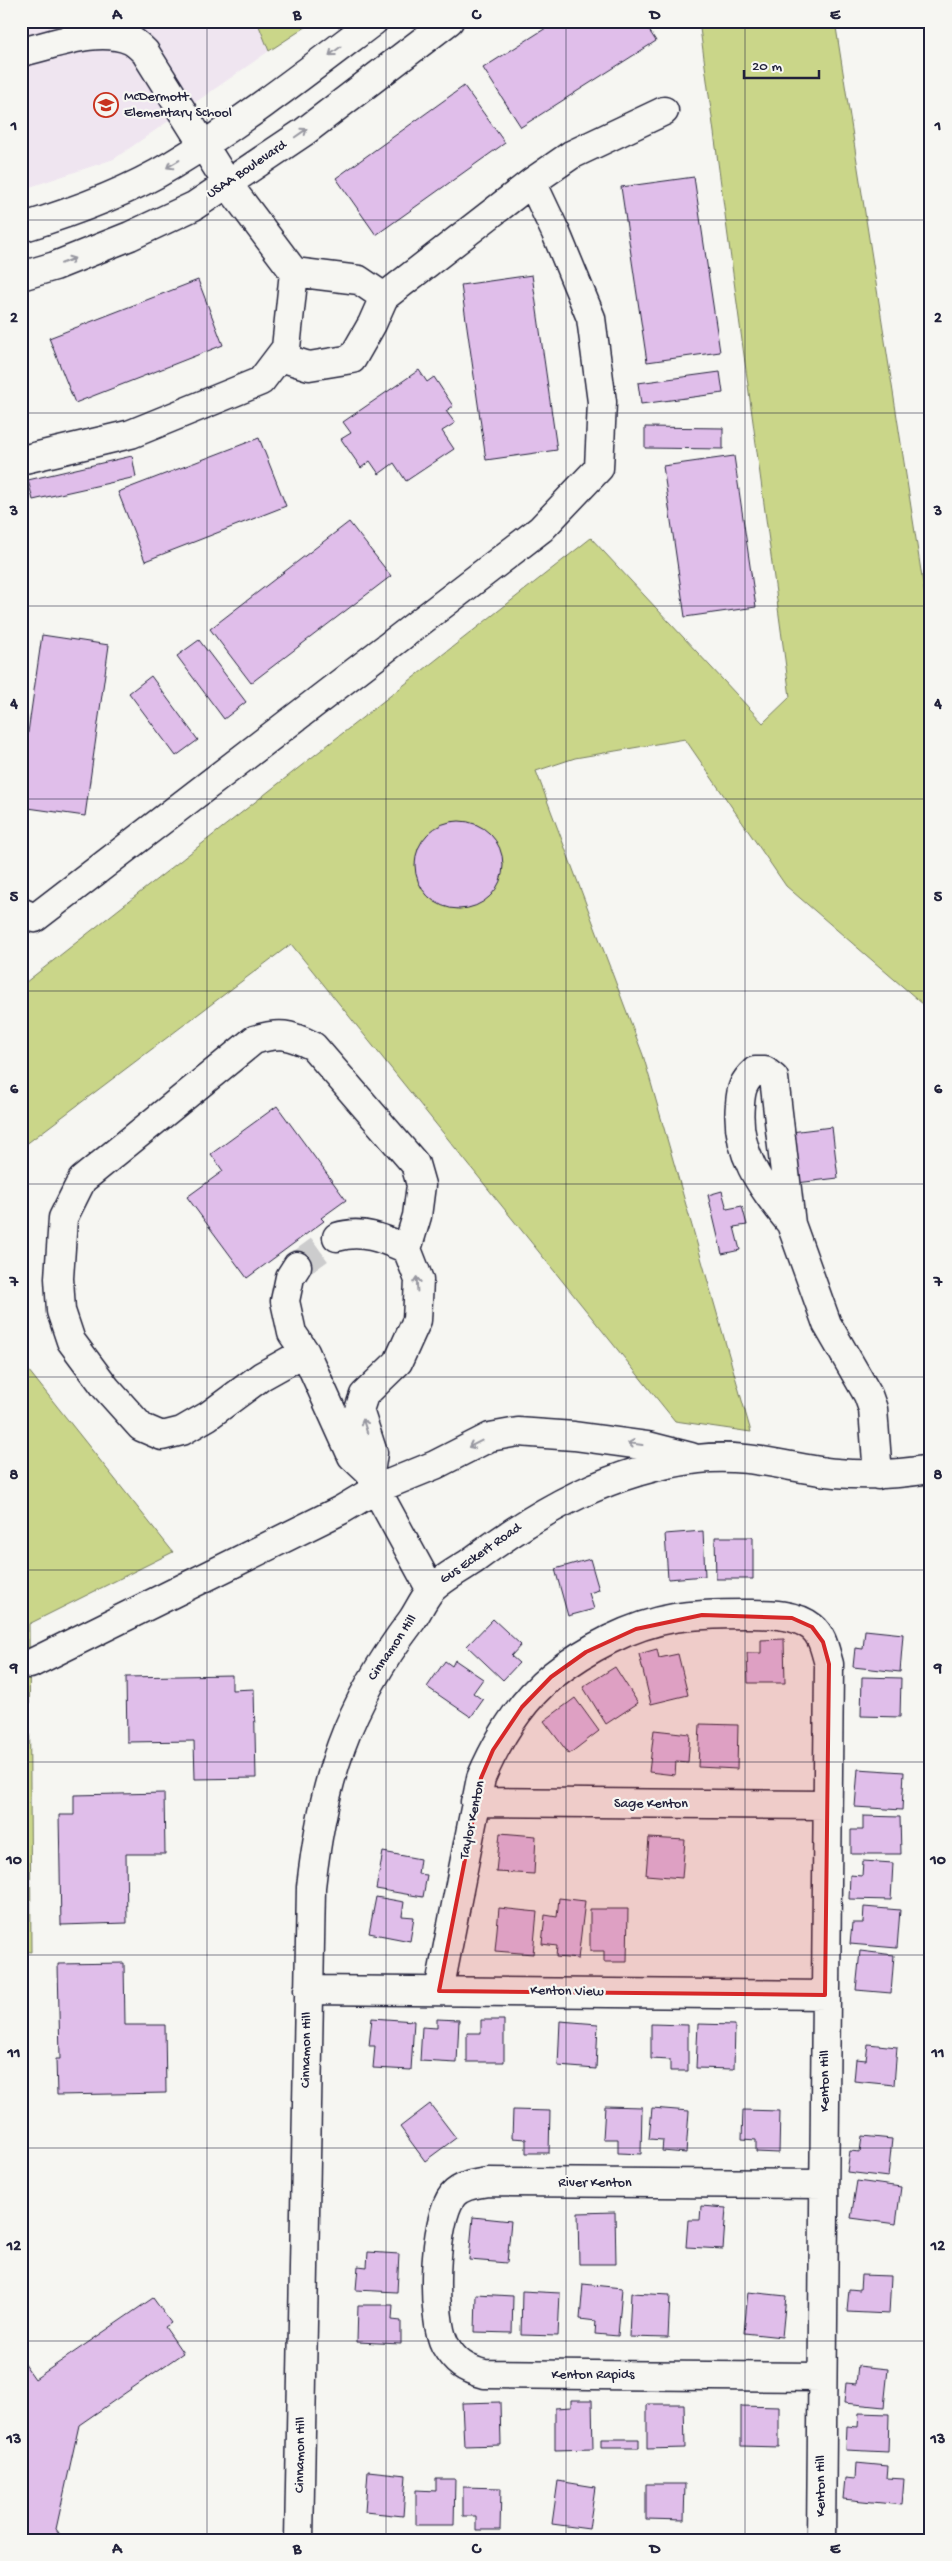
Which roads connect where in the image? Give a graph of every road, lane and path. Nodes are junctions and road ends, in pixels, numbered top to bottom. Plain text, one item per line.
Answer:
1 (374, 21) edge
2 (449, 21) edge
3 (21, 52) edge
4 (664, 111) dead end
5 (203, 144) junction
6 (532, 182) junction
7 (227, 183) junction
8 (21, 228) edge
9 (294, 272) junction
10 (21, 276) edge
11 (384, 297) junction
12 (280, 357) junction
13 (21, 460) edge
14 (26, 920) edge
15 (791, 1224) dead end
16 (337, 1237) tunnel mouth
17 (408, 1249) junction
18 (296, 1266) tunnel mouth
19 (305, 1352) junction
20 (700, 1459) junction
21 (931, 1469) edge
22 (878, 1475) junction
23 (373, 1481) junction
24 (431, 1590) junction
25 (812, 1627) joint
26 (30, 1664) dead end
27 (475, 1802) junction
28 (827, 1805) junction
29 (308, 1990) junction
30 (439, 1991) junction
31 (826, 1995) junction
32 (824, 2184) junction
33 (437, 2277) joint
34 (822, 2376) junction
35 (299, 2540) edge
36 (821, 2540) edge

1 -> 5 street
7 -> 2 street, USAA Boulevard
3 - 5 street
4 - 6 street
5 - 7 street
5 -> 8 street
6 - 11 street
6 - 14 street
7 - 9 street
10 -> 7 street, USAA Boulevard
9 - 11 street
9 - 12 street
11 - 12 street
12 - 13 street
15 - 22 street
16 - 17 street
17 - 19 street
23 -> 17 street
18 - 19 street, Gus Eckert Road
19 - 23 street, Gus Eckert Road
20 - 22 street, Gus Eckert Road
20 -> 23 street
20 - 24 street, Gus Eckert Road
21 - 22 street, Gus Eckert Road
23 - 24 street, Gus Eckert Road
23 - 26 street
24 - 29 street, Cinnamon Hill
25 - 27 street, Taylor Kenton
25 - 28 street, Kenton Hill
27 - 28 street, Sage Kenton
27 - 30 street, Taylor Kenton
28 - 31 street, Kenton Hill
29 - 30 street, Kenton View
29 - 35 street, Cinnamon Hill
30 - 31 street, Kenton View
31 - 32 street, Kenton Hill
32 - 33 street, River Kenton
32 - 34 street, Kenton Hill
33 - 34 street, Kenton Rapids
34 - 36 street, Kenton Hill

